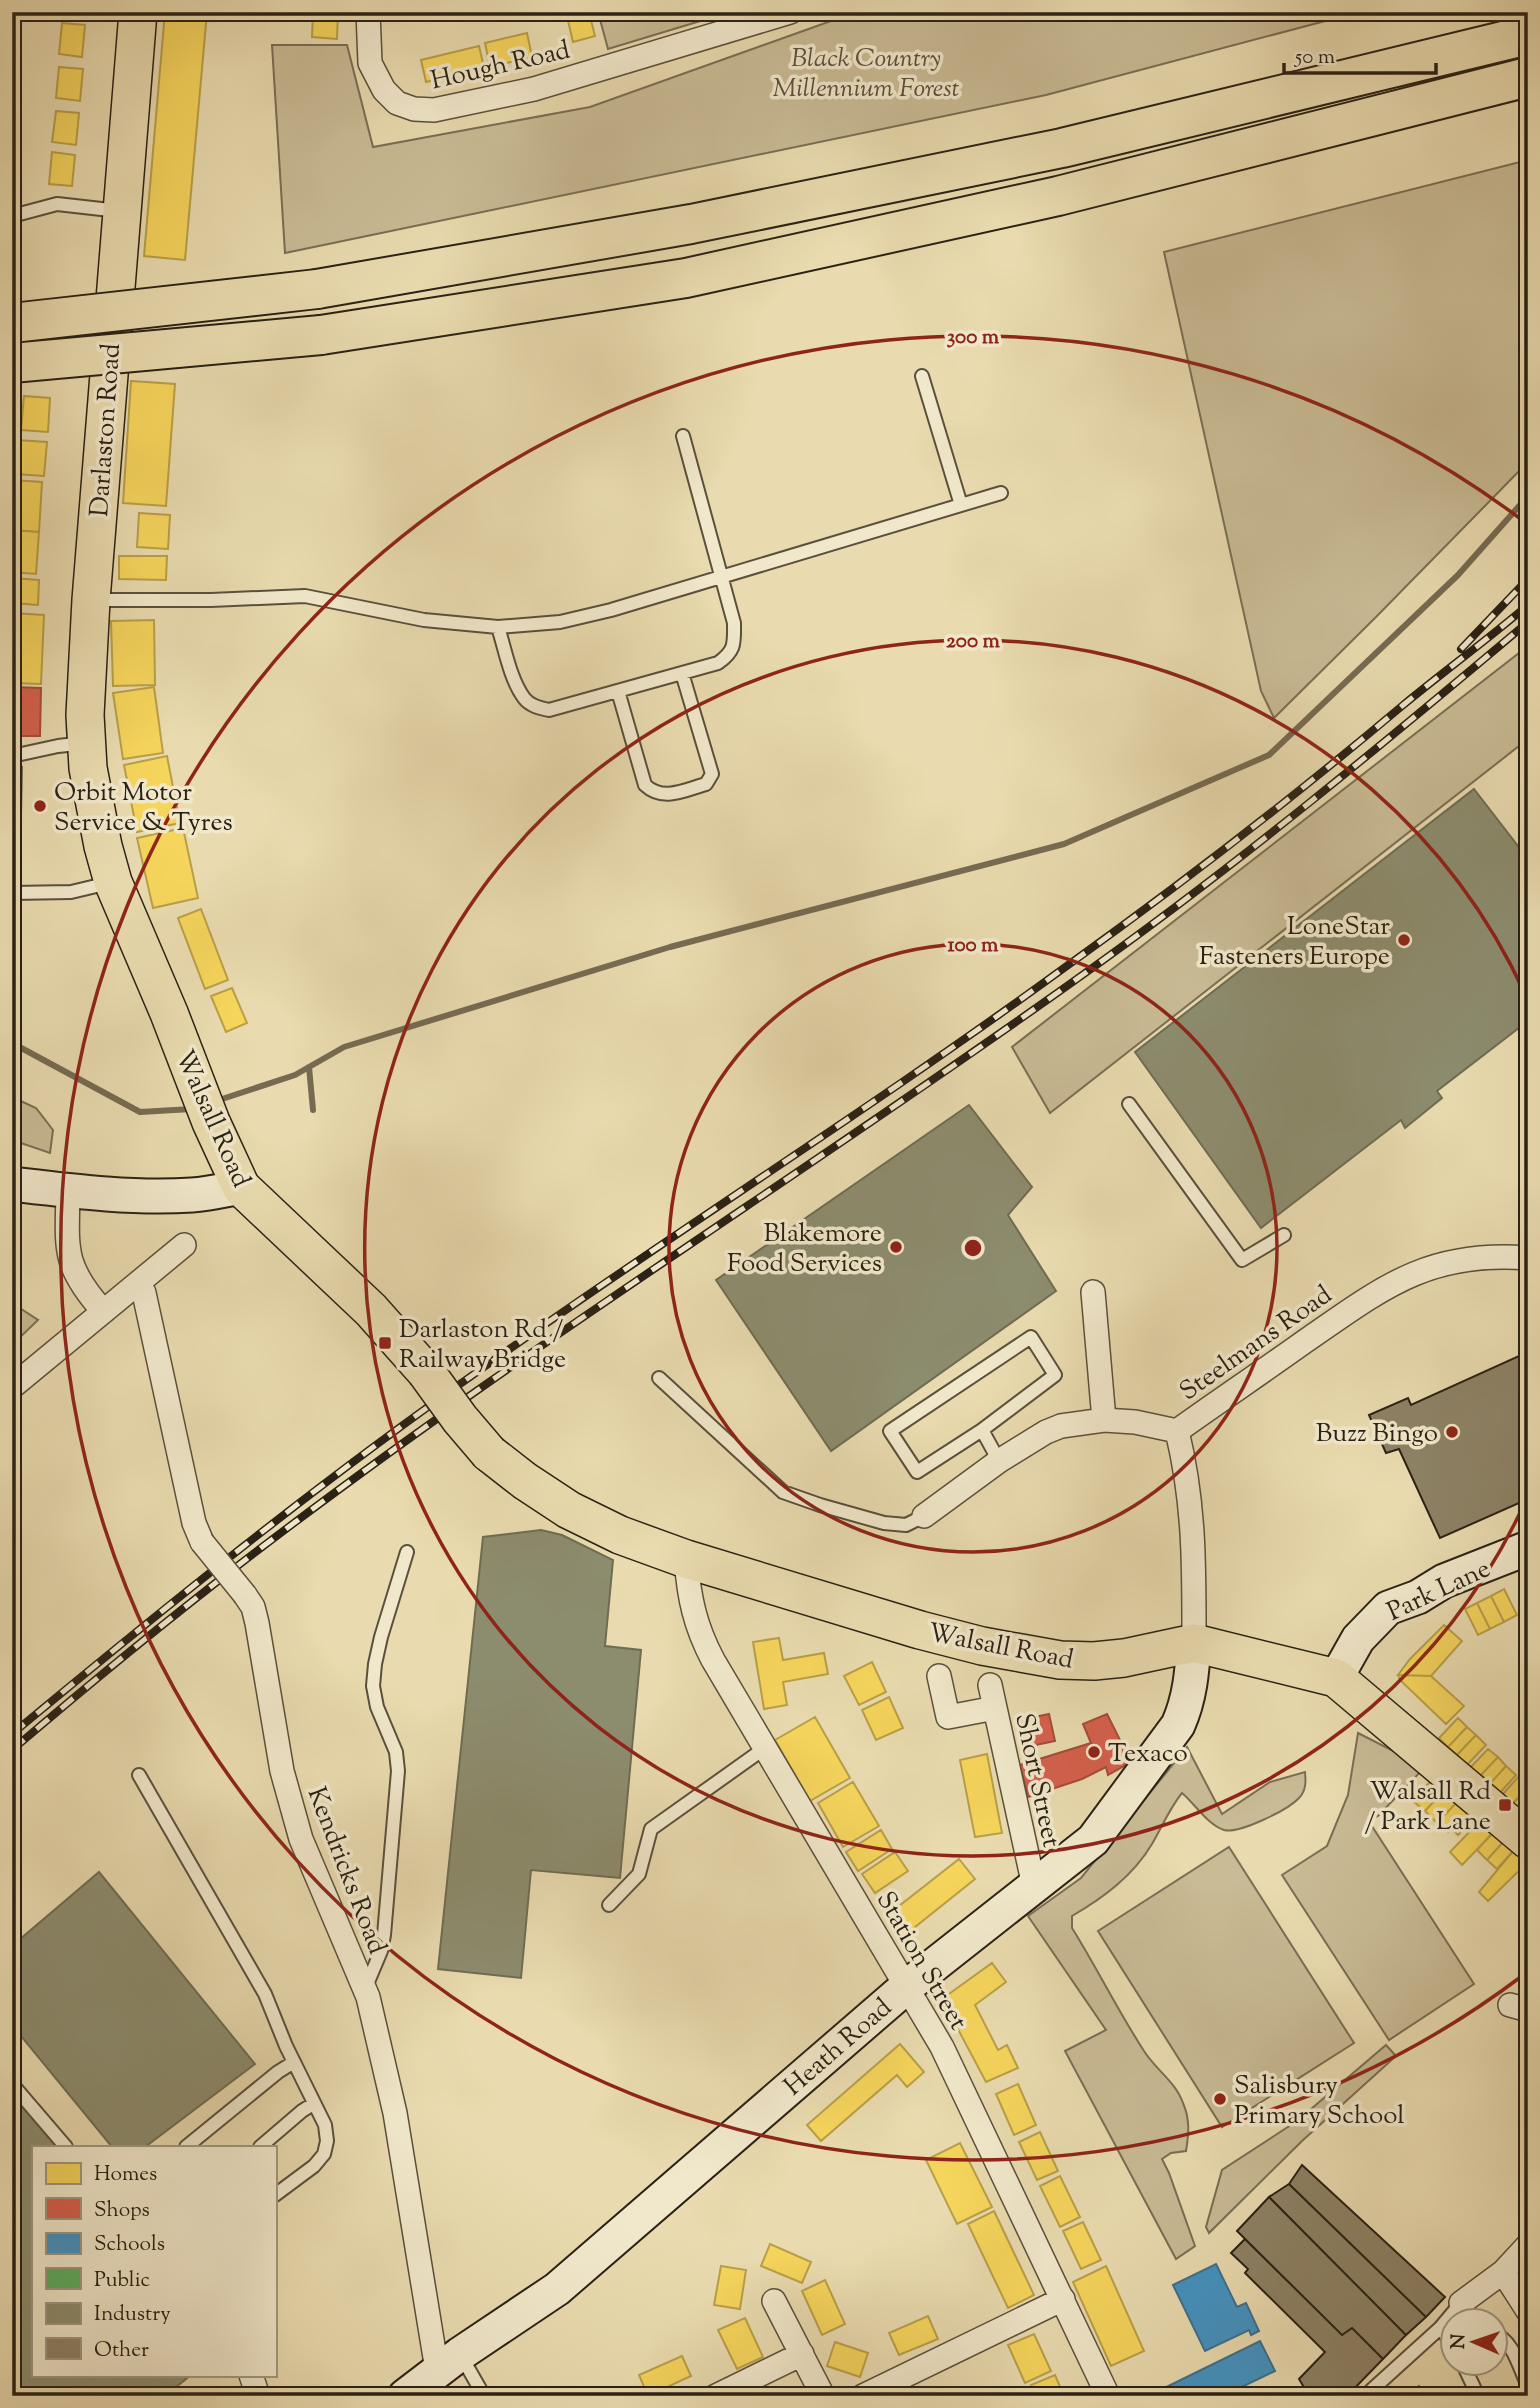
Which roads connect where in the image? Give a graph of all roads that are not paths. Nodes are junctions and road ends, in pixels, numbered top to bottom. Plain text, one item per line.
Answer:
1 (138, 12) edge
2 (368, 12) edge
3 (790, 12) edge
4 (1528, 35) edge
5 (1528, 77) edge
6 (121, 211) junction
7 (12, 216) edge
8 (12, 323) edge
9 (12, 363) edge
10 (922, 376) dead end
11 (683, 436) dead end
12 (1001, 493) dead end
13 (961, 505) junction
14 (722, 576) junction
15 (90, 600) junction
16 (498, 627) junction
17 (682, 673) junction
18 (618, 691) junction
19 (85, 743) junction
20 (12, 755) edge
21 (103, 846) joint
22 (113, 882) junction
23 (12, 893) edge
24 (1129, 1104) dead end
25 (12, 1184) edge
26 (241, 1187) junction
27 (68, 1191) junction
28 (1284, 1235) dead end
29 (184, 1245) dead end
30 (1528, 1258) edge
31 (139, 1283) junction
32 (1093, 1292) dead end
33 (103, 1311) junction
34 (659, 1378) dead end
35 (12, 1387) edge
36 (1104, 1420) junction
37 (982, 1430) junction
38 (1177, 1431) junction
39 (999, 1461) junction
40 (924, 1516) joint
41 (407, 1552) dead end
42 (1526, 1555) edge
43 (686, 1559) junction
44 (1194, 1643) junction
45 (939, 1676) dead end
46 (1336, 1678) junction
47 (990, 1685) dead end
48 (995, 1708) junction
49 (765, 1748) junction
50 (139, 1775) dead end
51 (1528, 1840) edge
52 (1034, 1886) junction
53 (609, 1905) dead end
54 (905, 1988) junction
55 (365, 1989) junction
56 (294, 2062) junction
57 (12, 2084) edge
58 (313, 2104) junction
59 (65, 2146) edge
60 (187, 2146) edge
61 (261, 2146) edge
62 (276, 2194) edge
63 (1528, 2245) edge
64 (1503, 2272) junction
65 (1062, 2299) junction
66 (774, 2301) dead end
67 (1461, 2303) joint
68 (1458, 2306) edge
69 (1528, 2311) edge
70 (1438, 2330) edge
71 (1508, 2345) edge
72 (802, 2354) junction
73 (449, 2362) junction
74 (251, 2376) edge
75 (1469, 2376) edge
76 (1528, 2386) edge
77 (258, 2396) edge
78 (405, 2396) edge
79 (484, 2396) edge
80 (716, 2396) edge
81 (823, 2396) edge
82 (863, 2396) edge
83 (1108, 2396) edge
84 (1365, 2396) edge
85 (1478, 2396) edge

1 - 6 main road, Darlaston Road
2 - 3 street, Hough Road
4 - 8 highway, bridge
5 - 9 highway, bridge
6 - 7 lane
6 - 15 main road, Darlaston Road
10 - 13 lane
11 - 14 lane
12 - 13 lane
13 - 14 lane
14 - 16 lane
14 - 17 lane
15 - 16 lane
15 - 19 main road, Darlaston Road
16 - 18 lane
17 - 18 lane
17 - 18 lane
19 - 20 lane
19 - 21 main road, Darlaston Road
21 - 22 main road, Walsall Road
22 - 23 lane
22 - 26 main road, Walsall Road
24 - 28 lane
25 - 27 street
26 - 27 street
26 - 43 main road, Walsall Road, bridge
27 - 33 street
29 - 31 street
30 - 38 street, Steelmans Road
31 - 33 street
31 - 55 street, Kendricks Road, bridge
32 - 36 street
33 - 35 street
34 - 40 lane
36 - 38 street
36 - 39 street
37 - 37 lane
37 - 39 lane
38 - 44 street, Steelmans Road
39 - 40 street
41 - 55 lane
42 - 46 street, Park Lane
43 - 44 main road, Walsall Road
43 - 49 street, Station Street
44 - 46 main road, Walsall Road
44 - 52 street, Heath Road
45 - 48 street
46 - 51 main road, Walsall Road
47 - 48 street, Short Street
48 - 52 street, Short Street
49 - 53 lane
49 - 54 street, Station Street
50 - 56 lane
52 - 54 street, Heath Road
54 - 65 street, Station Street
54 - 73 street, Heath Road
55 - 73 street, Kendricks Road
56 - 58 lane
56 - 60 lane
57 - 59 lane
58 - 61 lane
58 - 62 lane
63 - 64 street
64 - 67 street
64 - 69 street
65 - 82 street
65 - 83 street, Station Street
66 - 72 street
67 - 68 lane
70 - 84 lane
71 - 76 lane
72 - 80 street
72 - 81 street
73 - 78 street, Heath Road
73 - 79 lane
74 - 77 street
75 - 85 lane

